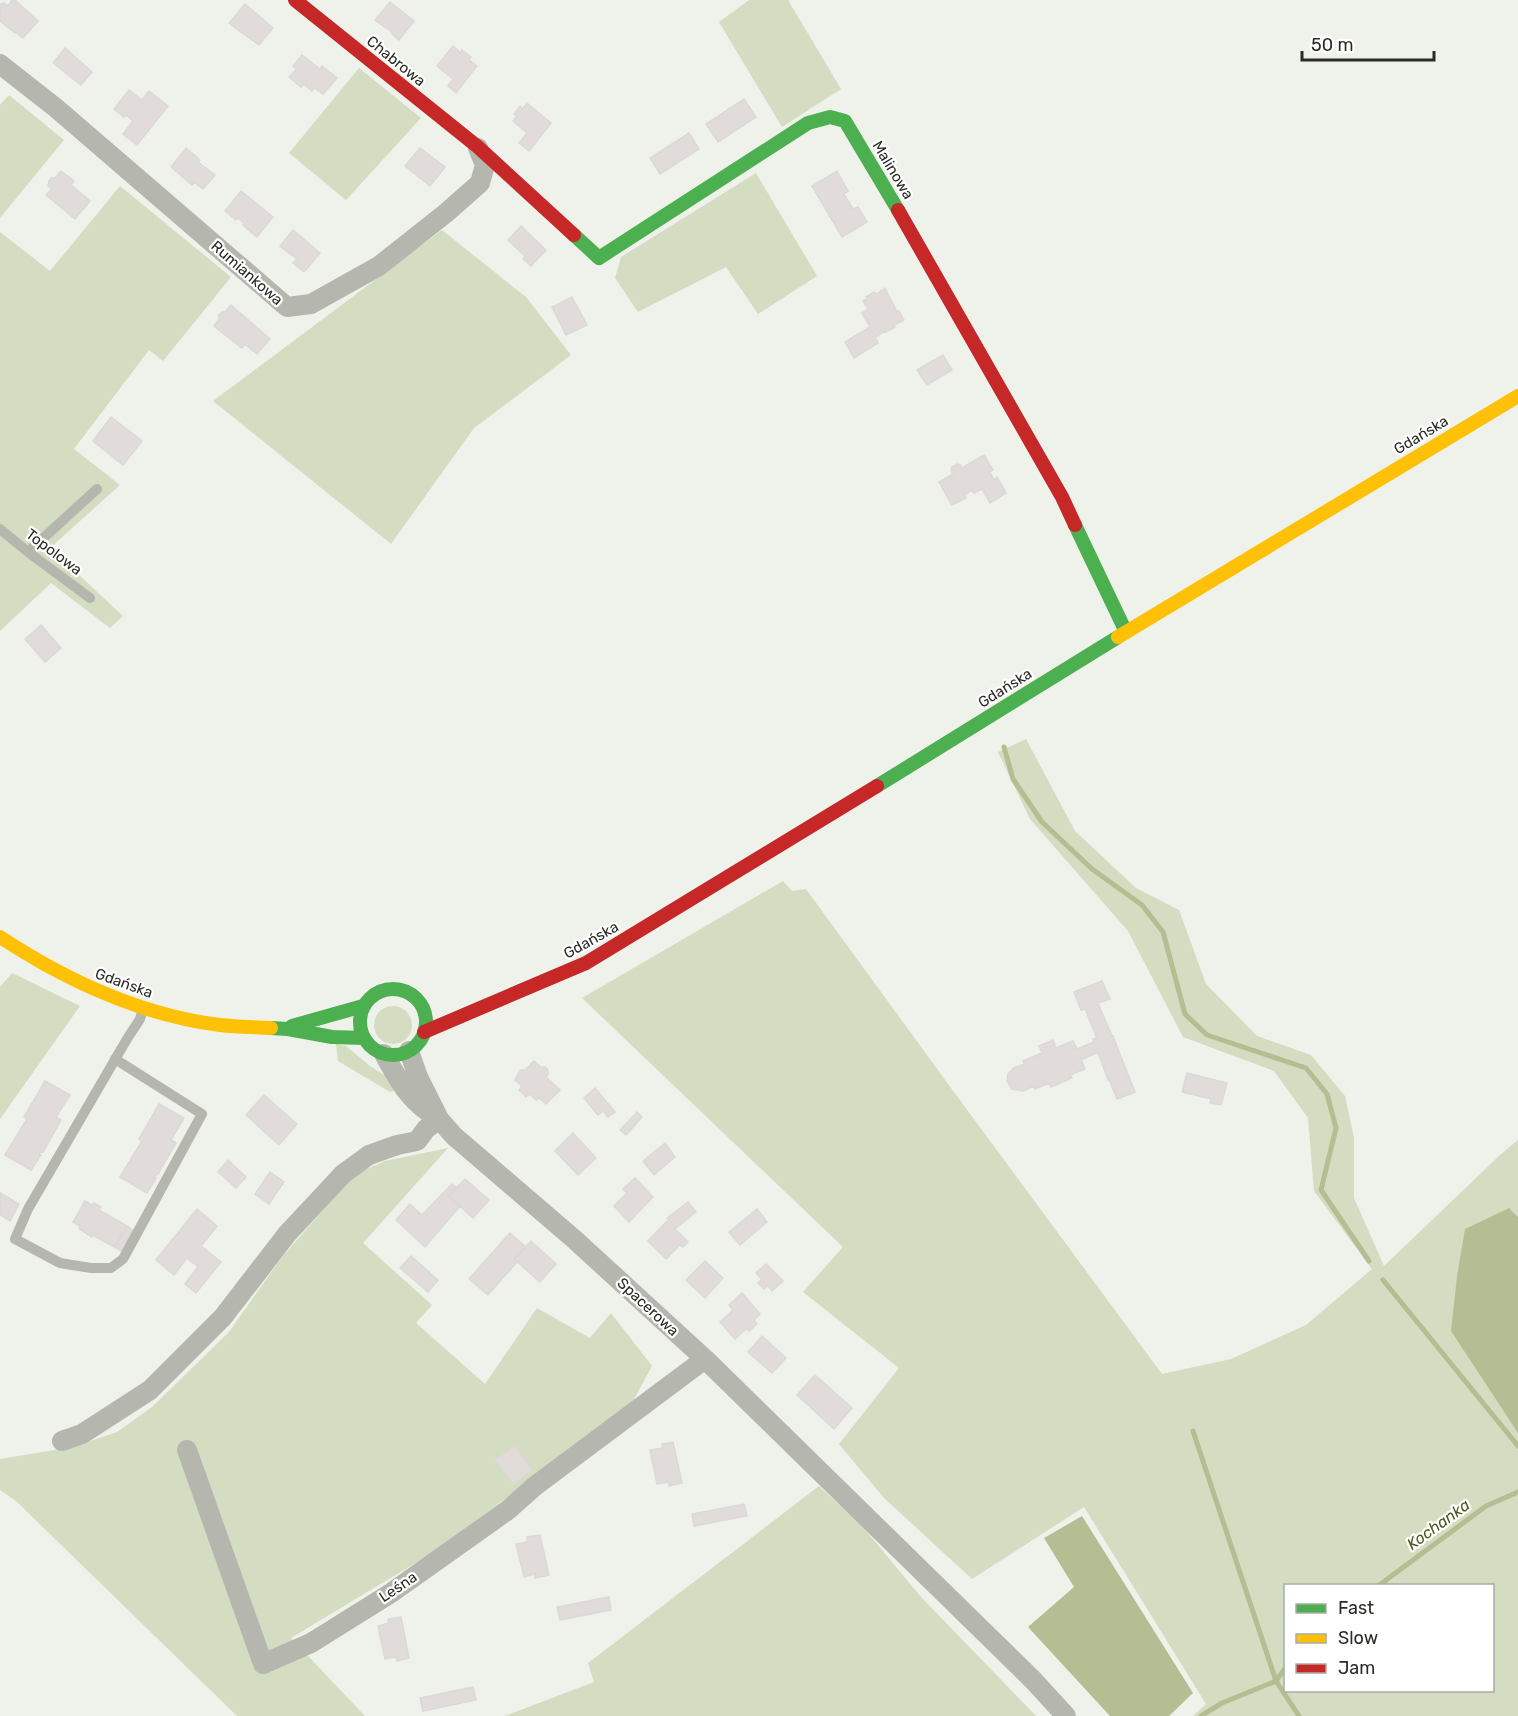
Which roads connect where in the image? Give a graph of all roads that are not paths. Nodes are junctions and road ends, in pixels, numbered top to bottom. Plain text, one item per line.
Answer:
1 (295, 0) edge
2 (0, 64) edge
3 (477, 147) junction
4 (1518, 396) edge
5 (97, 489) dead end
6 (0, 529) edge
7 (28, 552) junction
8 (90, 598) dead end
9 (1126, 632) junction
10 (0, 937) edge
11 (504, 997) junction
12 (458, 1001) dead end
13 (363, 1006) junction
14 (143, 1008) junction
15 (284, 1028) junction
16 (424, 1032) junction
17 (364, 1038) junction
18 (409, 1051) junction
19 (384, 1054) junction
20 (116, 1059) junction
21 (439, 1119) junction
22 (705, 1359) junction
23 (62, 1441) dead end
24 (187, 1450) dead end
25 (1066, 1716) edge

1 - 3 main road, Chabrowa
2 - 3 street, Rumiankowa
3 - 9 main road, Malinowa
4 - 9 main road, Gdańska
5 - 7 lane
6 - 7 lane, Topolowa
7 - 8 lane, Topolowa
9 - 11 main road, Gdańska
10 - 14 main road, Gdańska
11 - 12 main road, Gdańska
11 - 16 main road, Gdańska
13 - 15 main road, Gdańska
13 - 16 main road
13 - 17 main road
14 - 15 main road, Gdańska
14 - 20 lane
15 - 17 main road, Gdańska
16 - 18 main road
17 - 19 main road
18 - 19 main road
18 - 21 street, Spacerowa
19 - 21 street, Spacerowa
20 - 20 lane
21 - 22 street, Spacerowa
21 - 23 street
22 - 24 street, Leśna
22 - 25 street, Spacerowa

